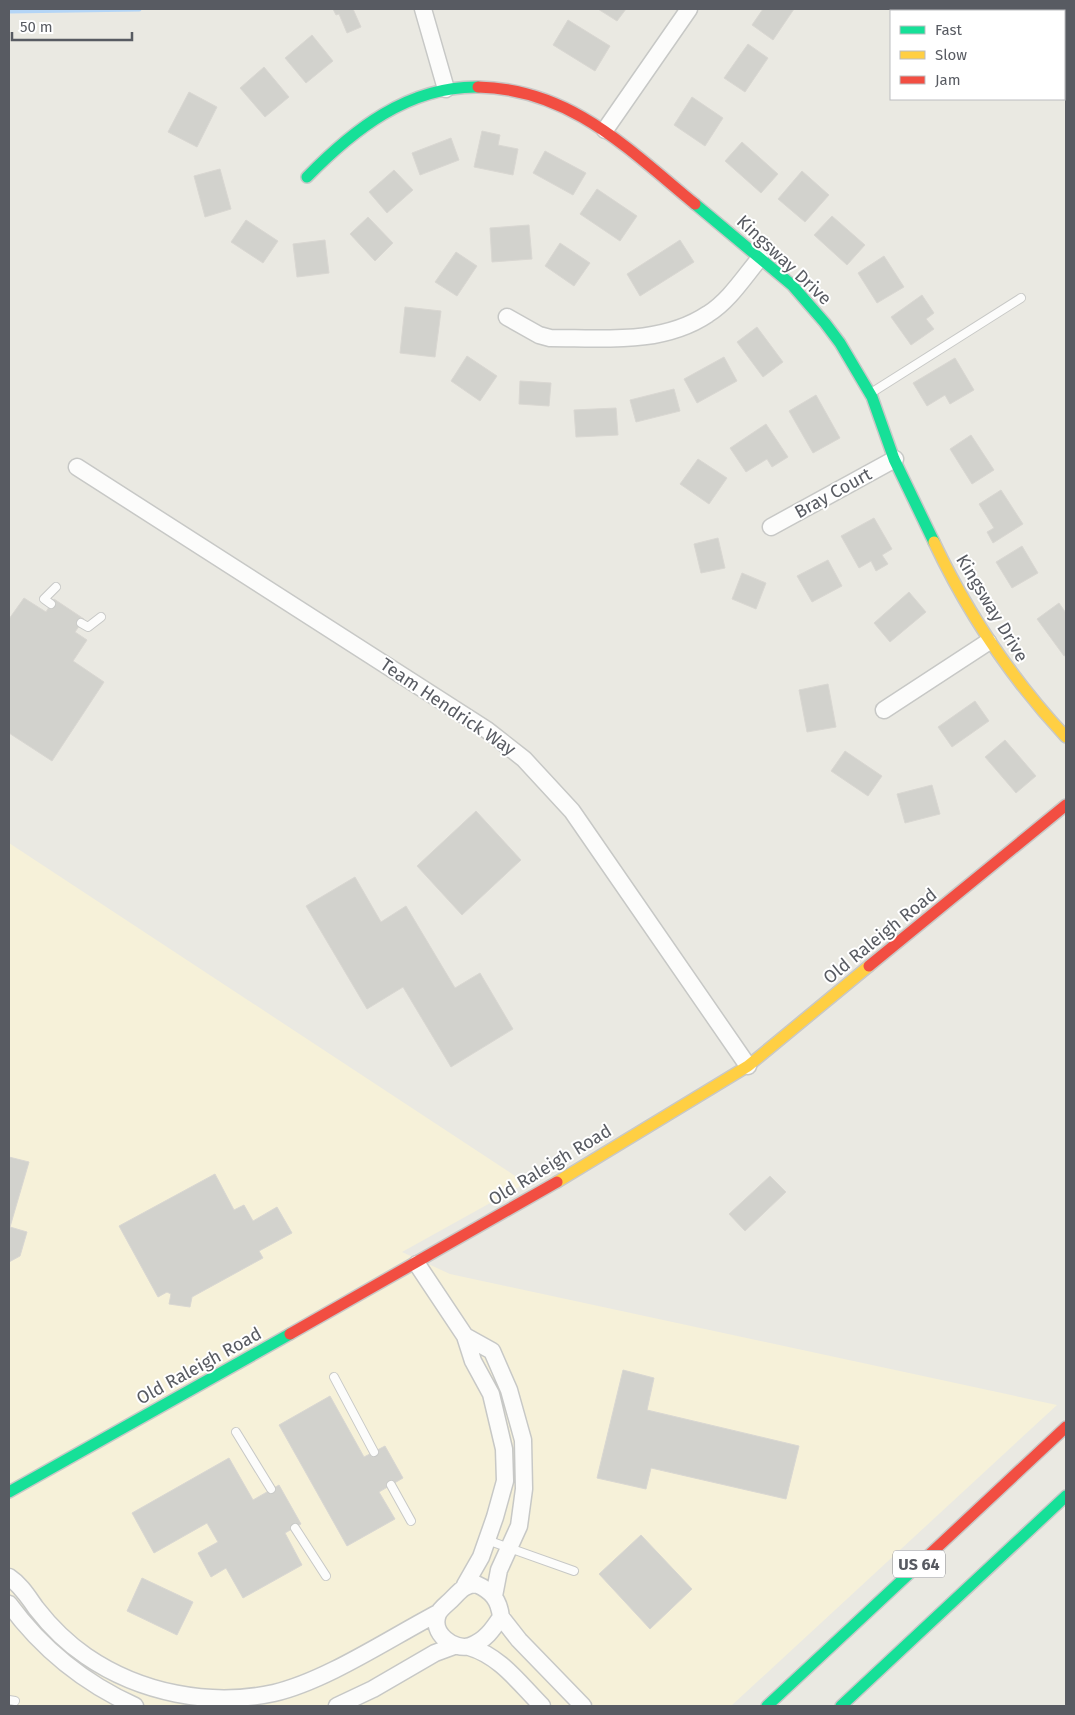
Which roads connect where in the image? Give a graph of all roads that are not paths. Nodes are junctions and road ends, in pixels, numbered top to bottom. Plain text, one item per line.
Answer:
1 (422, 9) edge
2 (689, 9) edge
3 (446, 89) junction
4 (604, 130) junction
5 (307, 177) dead end
6 (760, 258) junction
7 (1021, 298) dead end
8 (506, 317) dead end
9 (869, 394) junction
10 (894, 459) junction
11 (76, 467) dead end
12 (771, 527) dead end
13 (56, 587) dead end
14 (52, 604) dead end
15 (101, 618) dead end
16 (81, 623) dead end
17 (988, 642) junction
18 (884, 710) dead end
19 (1066, 737) edge
20 (1066, 805) edge
21 (748, 1066) junction
22 (417, 1264) junction
23 (465, 1336) junction
24 (334, 1377) dead end
25 (1066, 1427) edge
26 (236, 1432) dead end
27 (374, 1452) dead end
28 (391, 1485) dead end
29 (271, 1489) dead end
30 (9, 1492) edge
31 (1066, 1496) edge
32 (411, 1521) dead end
33 (295, 1528) dead end
34 (487, 1540) junction
35 (511, 1547) junction
36 (574, 1571) dead end
37 (326, 1576) dead end
38 (9, 1578) edge
39 (465, 1585) junction
40 (494, 1596) junction
41 (9, 1604) edge
42 (438, 1613) junction
43 (501, 1617) junction
44 (461, 1646) junction
45 (135, 1706) edge
46 (337, 1706) edge
47 (542, 1706) edge
48 (583, 1706) edge
49 (767, 1706) edge
50 (841, 1706) edge

1 - 3 street
2 - 4 street
3 - 4 main road, Kingsway Drive
3 - 5 main road, Kingsway Drive
4 - 6 main road, Kingsway Drive
6 - 8 street
6 - 9 main road, Kingsway Drive
7 - 9 lane
9 - 10 main road, Kingsway Drive
10 - 12 street, Bray Court
10 - 17 main road, Kingsway Drive
11 - 21 street, Team Hendrick Way
13 - 14 lane
15 - 16 lane
17 - 18 street
17 - 19 main road, Kingsway Drive
20 - 21 main road, Old Raleigh Road
21 - 22 main road, Old Raleigh Road
22 - 23 street
22 - 30 main road, Old Raleigh Road
23 - 34 street
23 - 35 street
24 - 27 lane
25 - 49 main road, US 64
26 - 29 lane
28 - 32 lane
31 - 50 main road, US 64
33 - 37 lane
34 - 35 lane
34 - 39 street
35 - 36 lane
35 - 40 street
38 - 42 street
39 - 40 street
39 - 42 street
40 - 43 street
41 - 45 street
42 - 44 street
43 - 44 street
43 - 48 street
44 - 46 street
44 - 47 street

